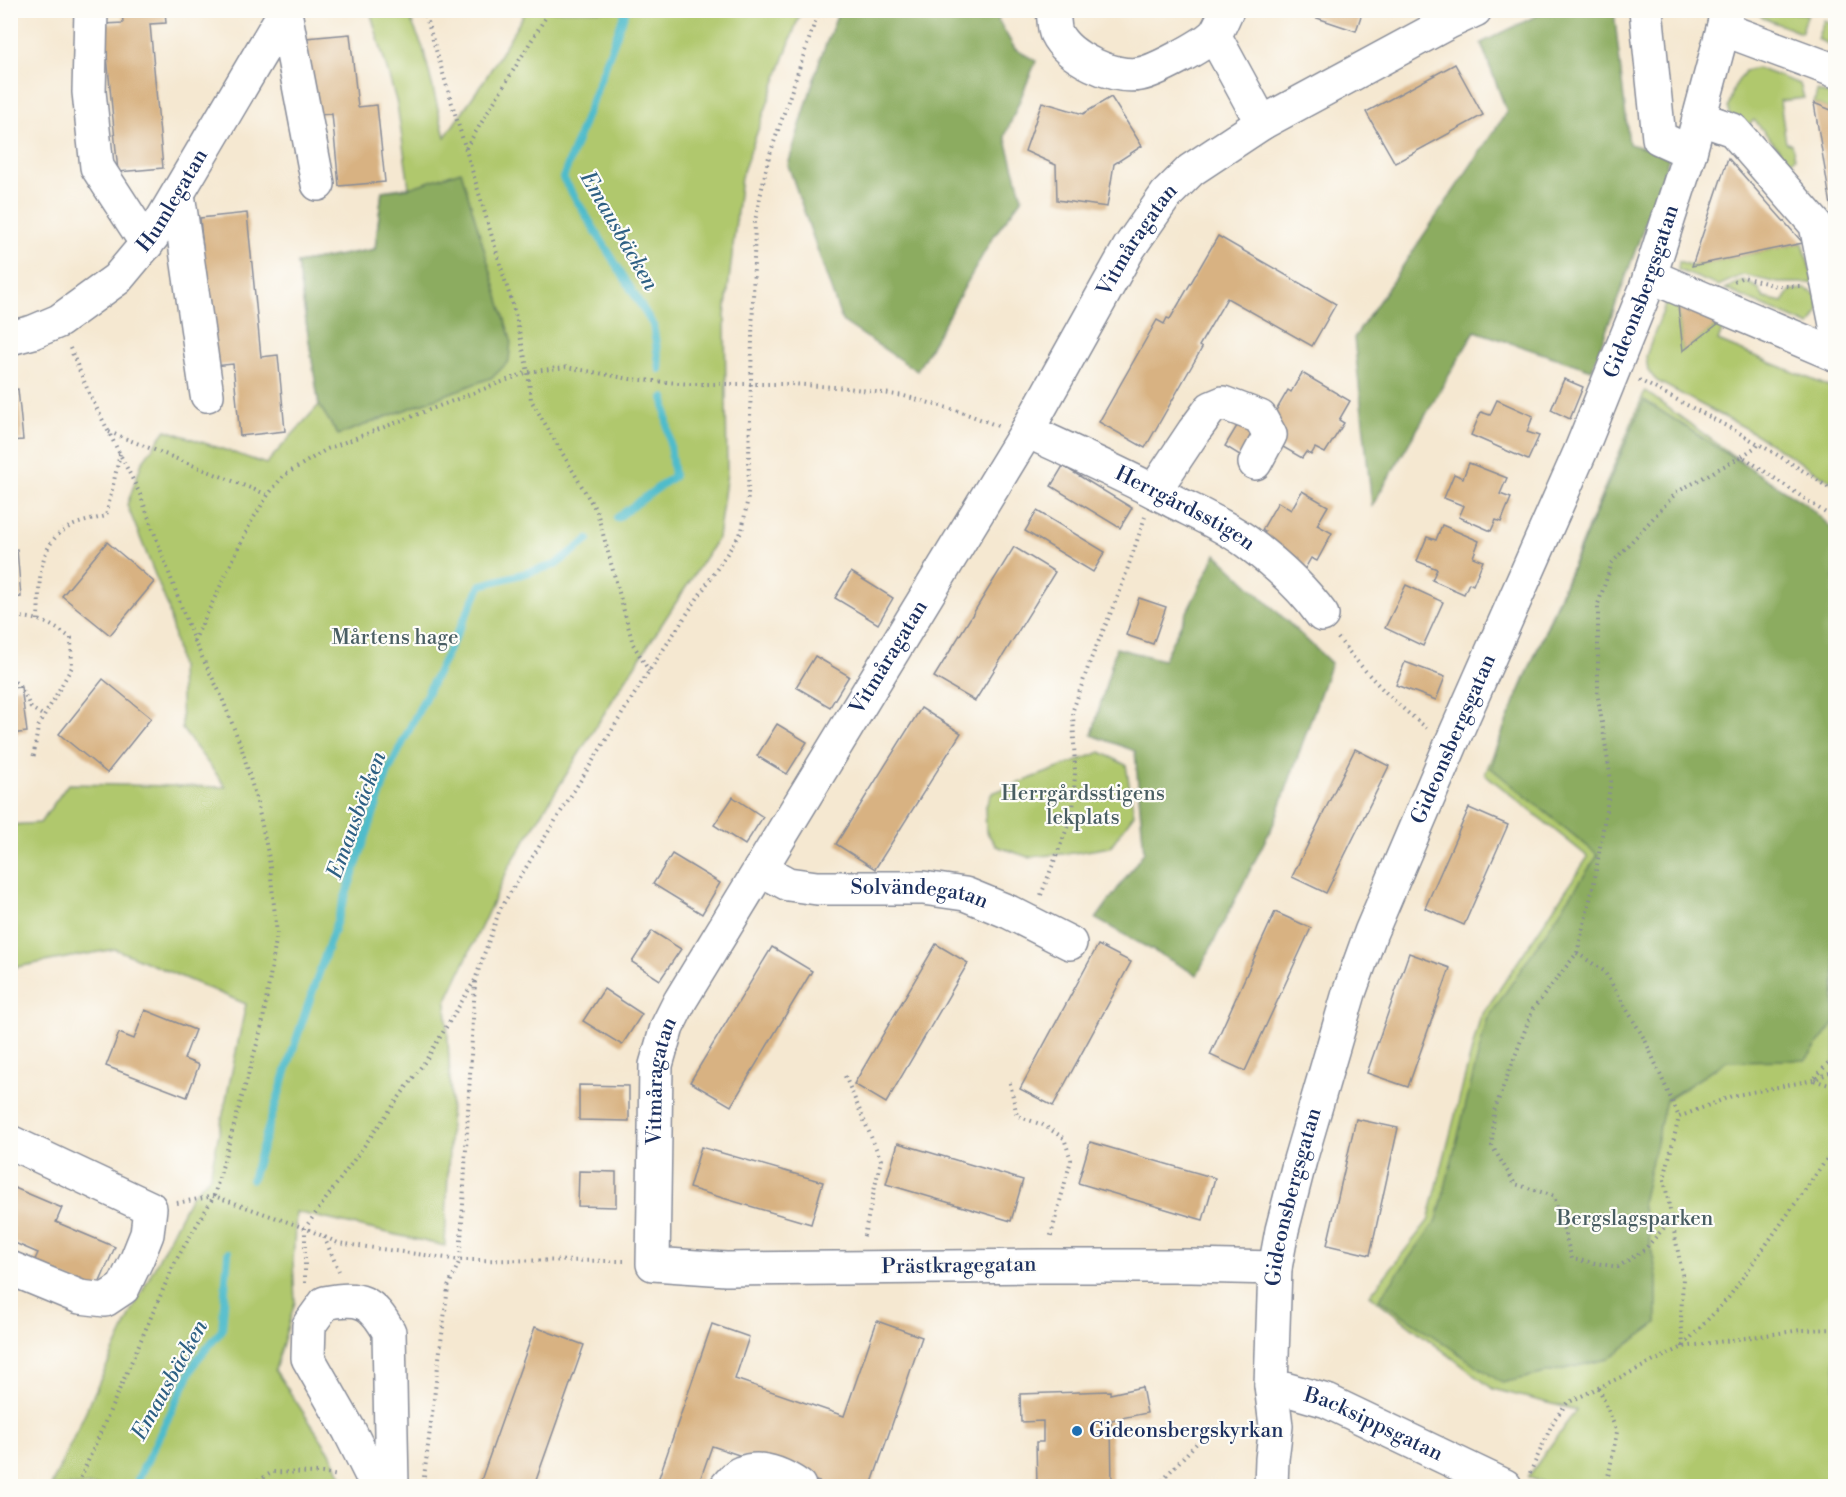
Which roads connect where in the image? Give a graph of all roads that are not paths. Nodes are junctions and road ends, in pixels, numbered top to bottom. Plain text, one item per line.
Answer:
1 (91, 10) edge
2 (1053, 10) edge
3 (1475, 10) edge
4 (1646, 10) edge
5 (286, 11) edge
6 (1725, 20) edge
7 (1220, 22) edge
8 (1836, 71) edge
9 (1699, 118) junction
10 (1262, 123) junction
11 (1690, 152) junction
12 (318, 184) dead end
13 (178, 194) junction
14 (147, 244) junction
15 (1650, 276) junction
16 (1836, 326) edge
17 (10, 338) edge
18 (1836, 355) edge
19 (207, 395) dead end
20 (1027, 431) junction
21 (1255, 463) dead end
22 (1154, 490) junction
23 (1322, 615) road end
24 (760, 869) junction
25 (1070, 943) dead end
26 (10, 1142) edge
27 (653, 1259) joint
28 (10, 1268) edge
29 (1275, 1268) junction
30 (1271, 1385) junction
31 (1516, 1482) edge
32 (382, 1485) edge
33 (727, 1486) edge
34 (799, 1486) edge
35 (1271, 1486) edge

1 - 14 street
2 - 7 street
3 - 10 street, Vitmåragatan
4 - 11 street
5 - 12 street
5 - 13 street, Humlegatan
6 - 8 street
6 - 9 street, Gideonsbergsgatan
7 - 10 street
9 - 11 street, Gideonsbergsgatan
9 - 16 street
10 - 20 street, Vitmåragatan
11 - 15 street, Gideonsbergsgatan
13 - 14 street, Humlegatan
13 - 19 street
14 - 17 street, Humlegatan
15 - 18 street
15 - 29 street, Gideonsbergsgatan
20 - 22 street, Herrgårdsstigen
20 - 24 street, Vitmåragatan
21 - 22 street
22 - 23 street, Herrgårdsstigen
24 - 25 street, Solvändegatan
24 - 27 street, Vitmåragatan
26 - 28 street
27 - 29 street, Prästkragegatan
29 - 30 street, Gideonsbergsgatan
30 - 31 street, Backsippsgatan
30 - 35 street, Gideonsbergsgatan
32 - 32 street
33 - 34 street

